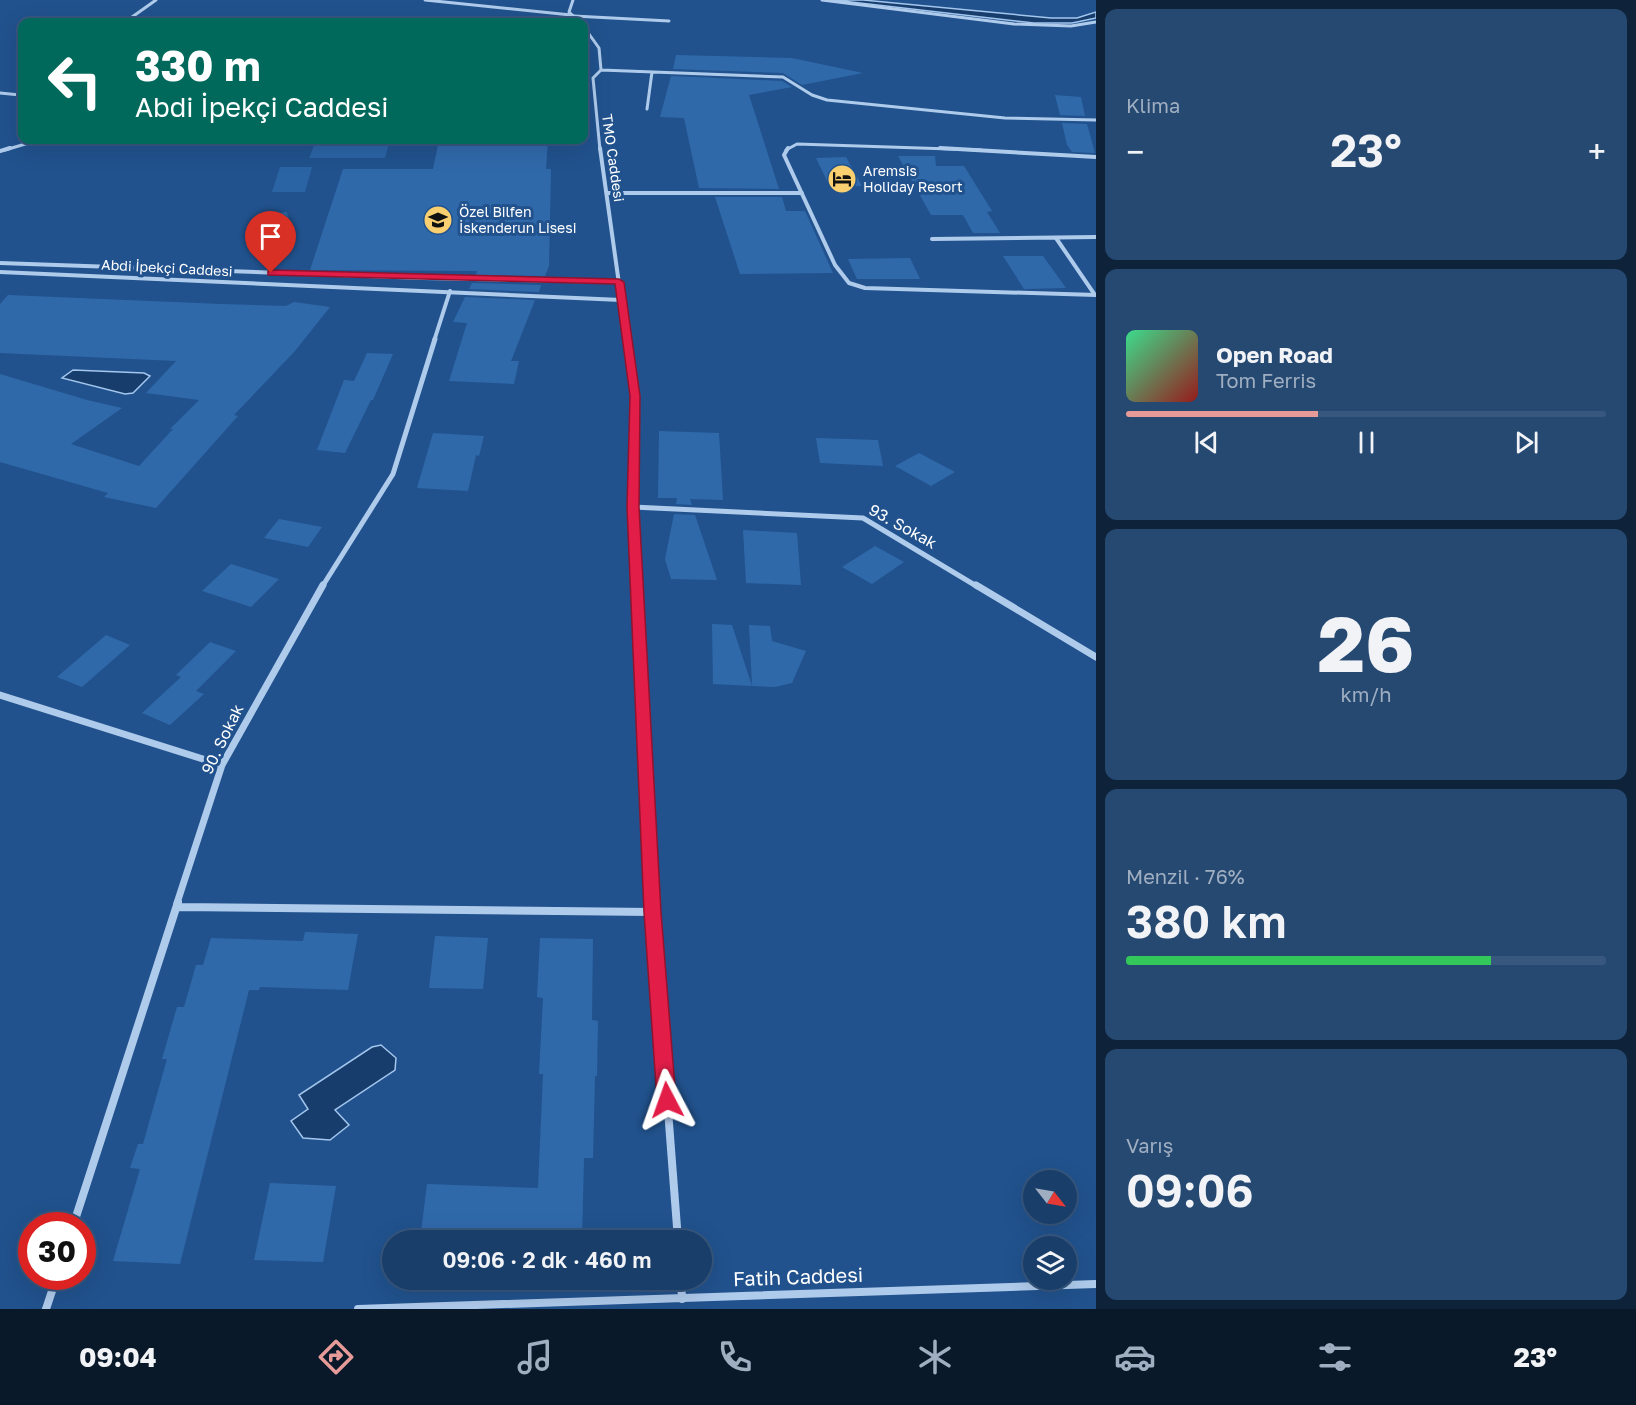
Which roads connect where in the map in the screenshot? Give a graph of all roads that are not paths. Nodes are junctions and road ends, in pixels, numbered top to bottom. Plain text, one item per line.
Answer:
1 (156, 0) edge
2 (425, 0) edge
3 (573, 0) edge
4 (822, 0) edge
5 (446, 1) edge
6 (572, 15) junction
7 (131, 18) edge
8 (575, 18) edge
9 (669, 21) dead end
10 (1096, 22) edge
11 (588, 33) edge
12 (601, 69) junction
13 (652, 72) junction
14 (593, 78) junction
15 (588, 79) edge
16 (0, 93) edge
17 (18, 94) edge
18 (647, 109) dead end
19 (1096, 120) edge
20 (22, 144) edge
21 (0, 151) edge
22 (1096, 157) edge
23 (608, 193) junction
24 (802, 193) junction
25 (1056, 237) junction
26 (1096, 237) edge
27 (932, 239) dead end
28 (0, 262) edge
29 (0, 272) edge
30 (619, 282) junction
31 (450, 291) junction
32 (1096, 295) edge
33 (621, 300) junction
34 (633, 507) junction
35 (1096, 657) edge
36 (0, 695) edge
37 (222, 765) junction
38 (177, 907) junction
39 (652, 912) junction
40 (78, 1212) edge
41 (677, 1230) edge
42 (1096, 1284) edge
43 (52, 1290) edge
44 (682, 1290) edge
45 (682, 1299) junction
46 (419, 1307) edge
47 (46, 1309) edge
48 (358, 1309) edge

1 - 7 street
2 - 5 street
3 - 6 street
4 - 10 street
5 - 6 street
6 - 8 street
6 - 9 street
11 - 12 street
12 - 13 street
12 - 14 street
13 - 18 street
13 - 19 street
14 - 15 street
14 - 23 street, TMO Caddesi
16 - 17 street
20 - 21 street
22 - 24 street
23 - 24 street
23 - 30 street, TMO Caddesi
24 - 32 street
25 - 26 street
25 - 27 street
25 - 32 street
28 - 30 street, Abdi İpekçi Caddesi
29 - 31 street, Abdi İpekçi Caddesi
30 - 33 street, TMO Caddesi
31 - 33 street, Abdi İpekçi Caddesi
31 - 37 street, 90. Sokak
33 - 34 street
34 - 35 street, 93. Sokak
34 - 39 street
36 - 37 street
37 - 38 street, 90. Sokak
38 - 39 street
38 - 40 street, 90. Sokak
39 - 41 street
42 - 45 street, Fatih Caddesi
43 - 47 street
44 - 45 street
45 - 46 street, Fatih Caddesi
46 - 48 street, Fatih Caddesi

